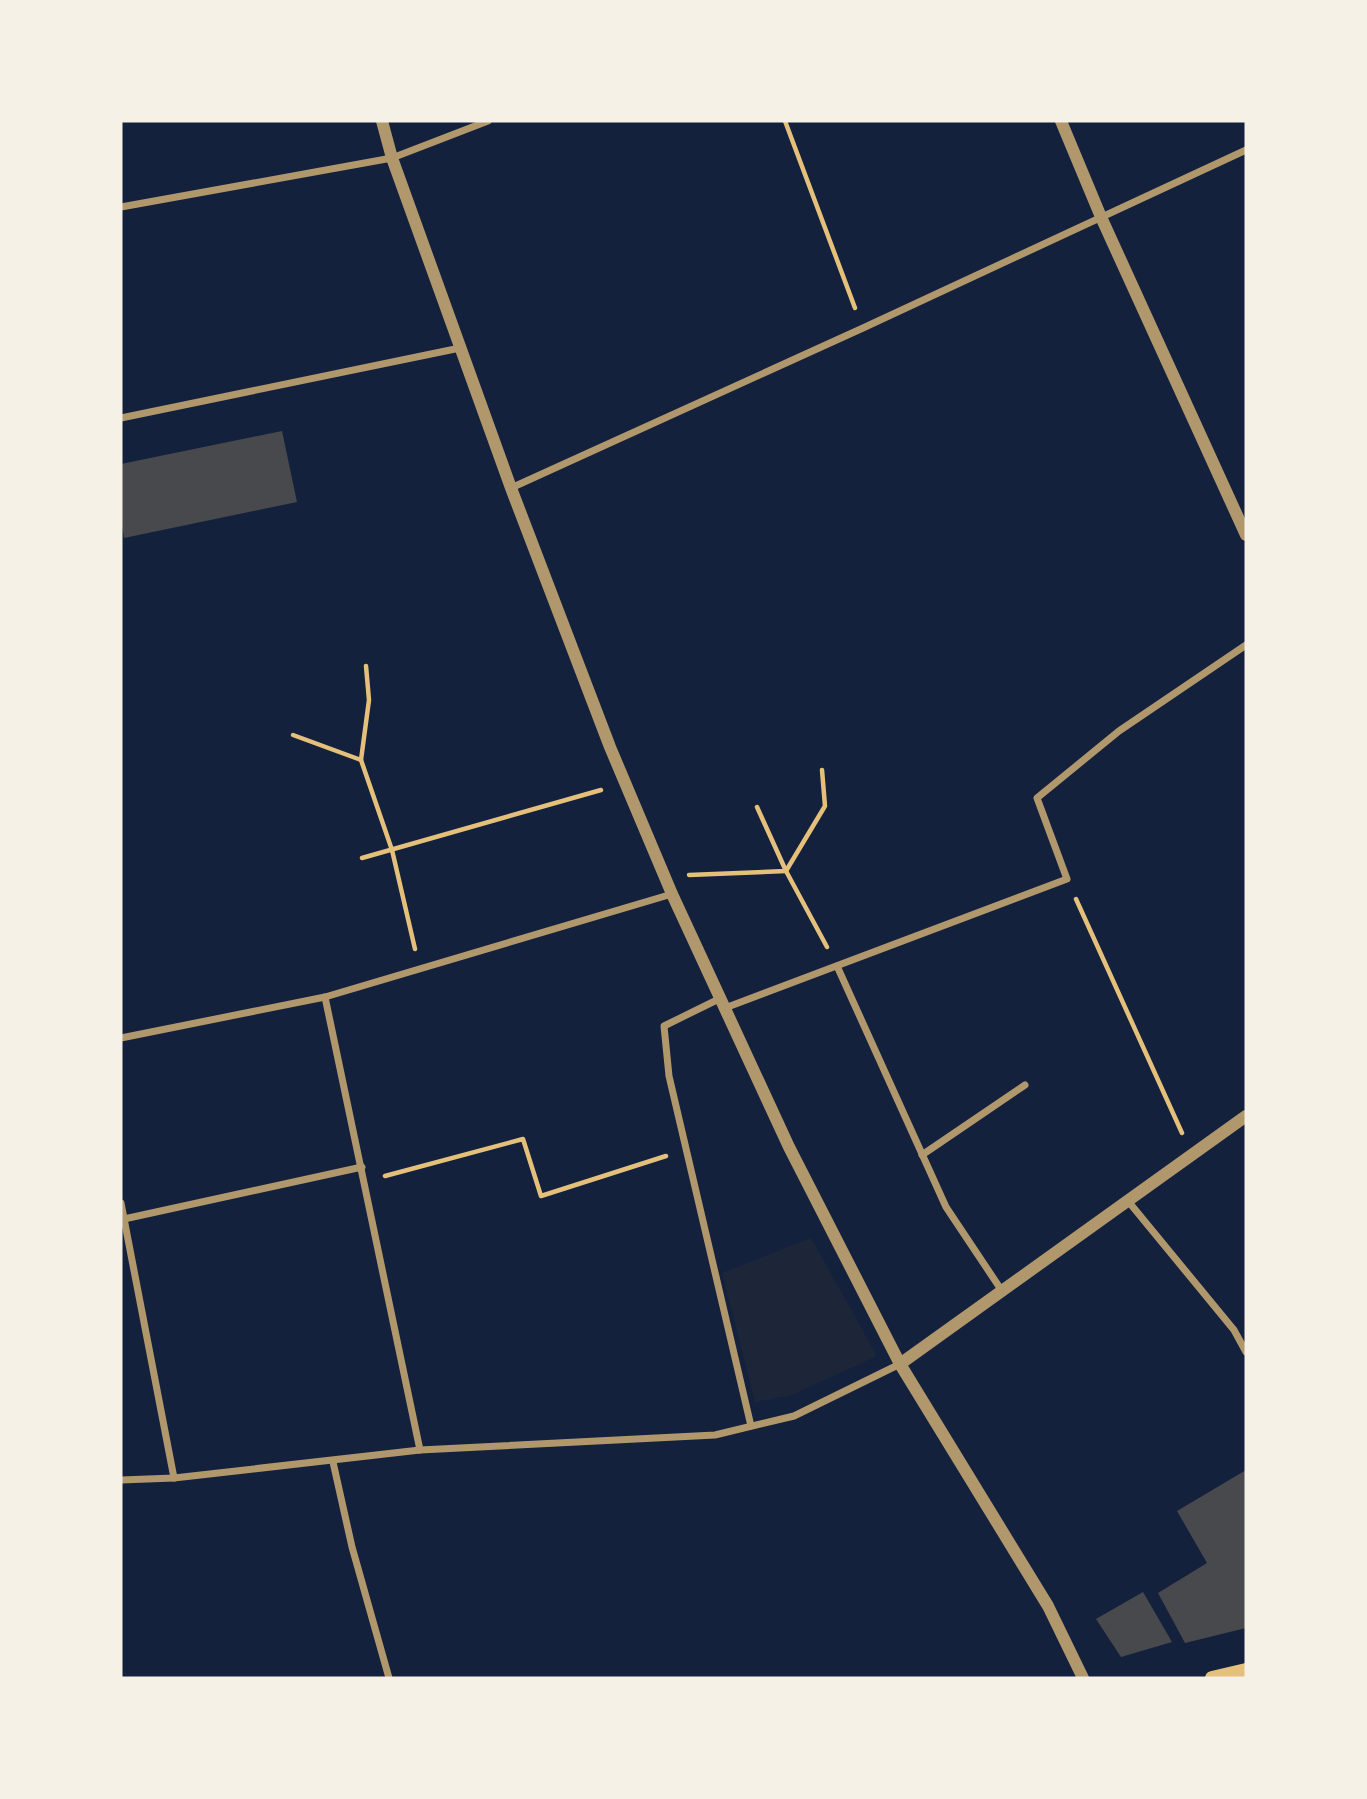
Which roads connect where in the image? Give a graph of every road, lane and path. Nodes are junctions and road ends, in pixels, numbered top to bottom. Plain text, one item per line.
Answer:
1 (382, 121) edge
2 (488, 121) edge
3 (785, 121) edge
4 (1061, 121) edge
5 (1246, 150) edge
6 (392, 158) junction
7 (121, 207) edge
8 (1101, 217) junction
9 (863, 328) junction
10 (460, 348) junction
11 (121, 418) edge
12 (511, 488) junction
13 (1246, 535) edge
14 (1246, 645) edge
15 (366, 666) dead end
16 (293, 735) dead end
17 (362, 760) junction
18 (822, 770) dead end
19 (626, 783) junction
20 (757, 807) dead end
21 (392, 850) junction
22 (362, 858) dead end
23 (786, 870) junction
24 (665, 876) junction
25 (1067, 879) junction
26 (672, 894) junction
27 (837, 966) junction
28 (420, 967) junction
29 (325, 997) junction
30 (723, 1003) junction
31 (121, 1038) edge
32 (1025, 1085) dead end
33 (1246, 1116) edge
34 (687, 1150) junction
35 (1192, 1154) junction
36 (922, 1155) junction
37 (362, 1167) junction
38 (365, 1181) junction
39 (1128, 1201) junction
40 (121, 1203) edge
41 (124, 1219) junction
42 (1002, 1291) junction
43 (1246, 1352) edge
44 (900, 1364) junction
45 (751, 1426) junction
46 (420, 1450) junction
47 (333, 1462) junction
48 (174, 1478) junction
49 (121, 1480) edge
50 (1246, 1670) edge
51 (389, 1678) edge
52 (1083, 1678) edge
53 (1212, 1678) edge

1 - 6 street
2 - 6 street
3 - 9 path
4 - 8 street
5 - 8 street
6 - 7 street
6 - 10 street
8 - 9 street
8 - 13 street
9 - 12 street
10 - 11 street
10 - 12 street
12 - 19 street
14 - 25 street
15 - 17 path
16 - 17 path
17 - 21 path
18 - 23 path
19 - 21 path
19 - 24 street
20 - 23 path
21 - 22 path
21 - 28 path
23 - 24 path
23 - 27 path
24 - 26 street
25 - 27 street
25 - 35 path
26 - 28 street
26 - 30 street
27 - 30 street
27 - 36 street
28 - 29 street
29 - 31 street
29 - 37 street
30 - 34 street
30 - 44 street
32 - 36 street
33 - 35 street
34 - 38 path
34 - 45 street
35 - 39 street
36 - 42 street
37 - 38 street
37 - 41 street
38 - 46 street
39 - 42 street
39 - 43 street
40 - 41 street
41 - 48 street
42 - 44 street
44 - 45 street
44 - 52 street
45 - 46 street
46 - 47 street
47 - 48 street
47 - 51 street
48 - 49 street
50 - 53 main road

